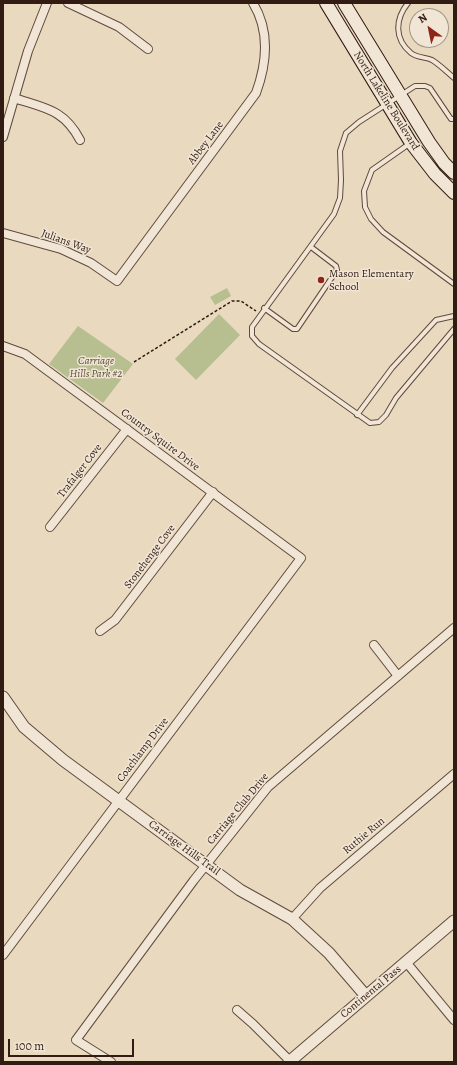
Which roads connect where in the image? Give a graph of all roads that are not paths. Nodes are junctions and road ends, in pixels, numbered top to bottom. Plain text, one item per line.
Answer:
1 (47, 3) edge
2 (68, 3) edge
3 (253, 3) edge
4 (326, 3) edge
5 (344, 3) edge
6 (408, 3) edge
7 (148, 49) dead end
8 (454, 78) edge
9 (401, 96) junction
10 (14, 98) junction
11 (388, 104) junction
12 (454, 119) edge
13 (3, 136) edge
14 (80, 140) dead end
15 (411, 143) junction
16 (454, 173) edge
17 (454, 193) edge
18 (3, 233) edge
19 (311, 247) junction
20 (117, 281) joint
21 (454, 284) edge
22 (264, 308) junction
23 (454, 316) edge
24 (454, 329) edge
25 (3, 346) edge
26 (357, 415) junction
27 (127, 429) junction
28 (213, 492) junction
29 (50, 527) dead end
30 (301, 558) joint
31 (454, 628) edge
32 (100, 631) dead end
33 (374, 645) dead end
34 (398, 676) junction
35 (3, 697) edge
36 (454, 774) edge
37 (119, 800) junction
38 (207, 864) junction
39 (292, 919) junction
40 (454, 921) edge
41 (3, 956) edge
42 (406, 962) junction
43 (366, 996) junction
44 (237, 1010) dead end
45 (454, 1020) edge
46 (289, 1061) edge
47 (111, 1062) edge

1 - 10 street
2 - 7 street
3 - 20 street, Abbey Lane
4 - 11 main road, North Lakeline Boulevard
5 - 9 main road, North Lakeline Boulevard
6 - 8 lane
9 - 11 lane
9 - 12 lane
9 - 16 main road, North Lakeline Boulevard
10 - 13 street
10 - 14 street
11 - 15 main road, North Lakeline Boulevard
11 - 19 lane
15 - 17 main road, North Lakeline Boulevard
15 - 21 lane
18 - 20 street, Julians Way
19 - 22 lane
19 - 22 lane
22 - 26 lane
23 - 26 lane
24 - 26 lane
25 - 27 street, Country Squire Drive
27 - 28 street, Country Squire Drive
27 - 29 street, Trafalger Cove
28 - 30 street, Country Squire Drive
28 - 32 street, Stonehenge Cove
30 - 37 street, Coachlamp Drive
31 - 34 street, Carriage Club Drive
33 - 34 street
34 - 38 street, Carriage Club Drive
35 - 37 street, Carriage Hills Trail
36 - 39 street, Ruthie Run
37 - 38 street, Carriage Hills Trail
37 - 41 street, Coachlamp Drive
38 - 39 street, Carriage Hills Trail
38 - 47 street, Carriage Club Drive
39 - 43 street, Carriage Hills Trail
40 - 42 street, Continental Pass
42 - 43 street, Continental Pass
42 - 45 street
43 - 46 street, Continental Pass
44 - 46 street

